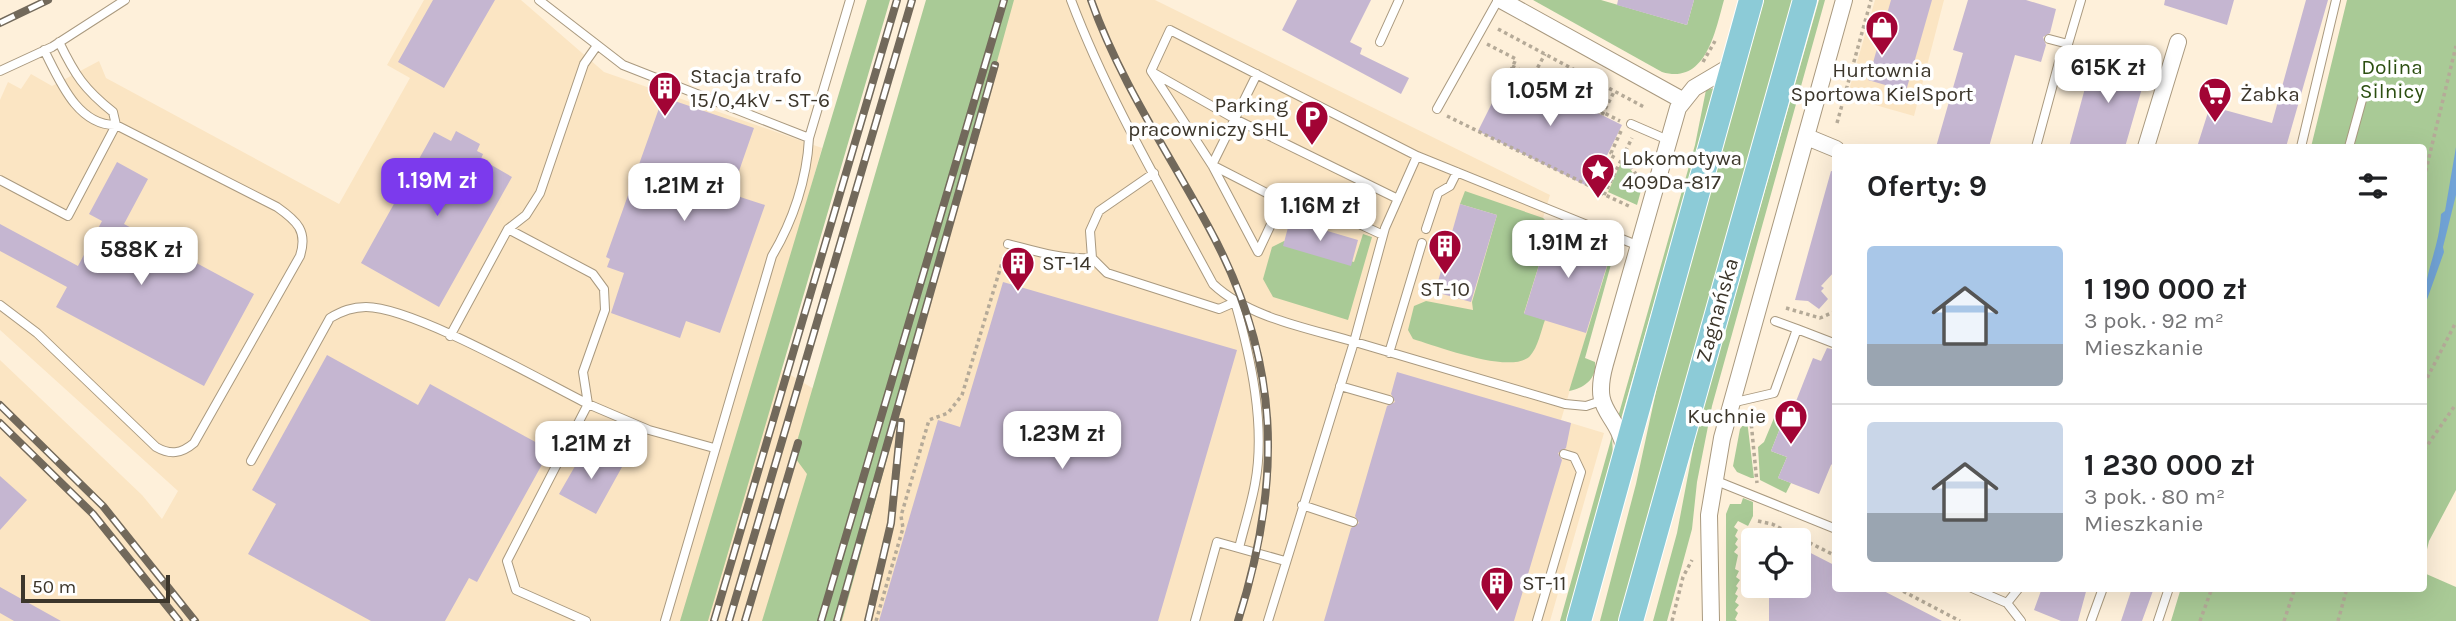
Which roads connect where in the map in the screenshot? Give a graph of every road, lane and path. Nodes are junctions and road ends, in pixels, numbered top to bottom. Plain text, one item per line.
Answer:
1 (125, 0) edge
2 (539, 0) edge
3 (850, 0) edge
4 (1071, 0) edge
5 (1399, 0) edge
6 (1499, 0) edge
7 (1751, 0) edge
8 (1805, 0) edge
9 (1844, 0) edge
10 (1871, 0) edge
11 (2081, 0) edge
12 (2336, 0) edge
13 (1864, 27) junction
14 (1882, 32) dead end
15 (1505, 33) dead end
16 (1717, 36) dead end
17 (1476, 38) junction
18 (2049, 38) dead end
19 (59, 42) junction
20 (1380, 42) dead end
21 (2178, 42) dead end
22 (2068, 44) junction
23 (2456, 46) edge
24 (596, 47) junction
25 (44, 50) junction
26 (1545, 54) junction
27 (1733, 65) junction
28 (1700, 67) dead end
29 (0, 71) edge
30 (1151, 71) junction
31 (1580, 73) junction
32 (1257, 74) junction
33 (1532, 78) junction
34 (2365, 89) dead end
35 (1614, 92) junction
36 (1568, 96) junction
37 (1682, 100) junction
38 (1644, 107) dead end
39 (1437, 109) joint
40 (1603, 114) junction
41 (1235, 119) junction
42 (1836, 122) dead end
43 (116, 124) junction
44 (1631, 124) dead end
45 (1807, 137) junction
46 (809, 138) junction
47 (1630, 140) dead end
48 (1668, 140) junction
49 (2037, 144) edge
50 (2147, 144) edge
51 (2302, 144) edge
52 (2350, 144) edge
53 (1832, 147) edge
54 (1623, 154) junction
55 (1417, 156) junction
56 (1212, 165) junction
57 (2427, 166) edge
58 (1457, 172) junction
59 (1154, 173) junction
60 (0, 180) edge
61 (1644, 188) dead end
62 (1603, 193) junction
63 (1398, 200) junction
64 (1282, 201) junction
65 (1629, 205) dead end
66 (509, 229) junction
67 (1426, 229) dead end
68 (1383, 235) junction
69 (1422, 243) dead end
70 (1007, 244) joint
71 (1639, 246) junction
72 (1092, 258) junction
73 (1235, 302) junction
74 (0, 305) edge
75 (1782, 307) dead end
76 (1832, 313) edge
77 (1775, 321) dead end
78 (2456, 322) edge
79 (1797, 329) junction
80 (450, 336) junction
81 (1354, 342) junction
82 (1832, 342) edge
83 (1389, 353) junction
84 (2427, 378) edge
85 (1340, 386) junction
86 (1389, 400) dead end
87 (1601, 401) junction
88 (1731, 402) junction
89 (588, 404) junction
90 (2456, 404) edge
91 (1750, 413) dead end
92 (2427, 446) edge
93 (714, 448) junction
94 (1564, 454) dead end
95 (1625, 456) junction
96 (251, 461) dead end
97 (1714, 480) junction
98 (1750, 481) dead end
99 (1302, 505) junction
100 (1758, 521) dead end
101 (1353, 522) dead end
102 (1832, 527) edge
103 (1779, 528) edge
104 (1811, 546) edge
105 (1239, 548) junction
106 (1832, 555) edge
107 (1832, 560) edge
108 (1285, 561) junction
109 (1830, 563) dead end
110 (1905, 592) edge
111 (1981, 592) edge
112 (2016, 592) edge
113 (2102, 592) edge
114 (2168, 592) edge
115 (2211, 592) edge
116 (2294, 592) edge
117 (2346, 592) edge
118 (1914, 597) junction
119 (2007, 603) junction
120 (1910, 605) dead end
121 (1953, 619) edge
122 (586, 621) edge
123 (665, 621) edge
124 (876, 621) edge
125 (1195, 621) edge
126 (1268, 621) edge
127 (1537, 621) edge
128 (1579, 621) edge
129 (1631, 621) edge
130 (1712, 621) edge
131 (1960, 621) edge
132 (2021, 621) edge
133 (2091, 621) edge
134 (2158, 621) edge
135 (2200, 621) edge
136 (2284, 621) edge
137 (2338, 621) edge

1 - 19 lane
2 - 24 lane
3 - 46 lane
4 - 59 lane
5 - 20 lane
6 - 17 lane
6 - 37 street
7 - 27 main road
8 - 129 main road, Zagnańska
9 - 45 street, Zagnańska
10 - 13 path
11 - 22 lane
12 - 51 lane
13 - 14 path
13 - 42 path
15 - 26 path
16 - 28 path
17 - 33 path
17 - 39 lane
18 - 22 lane
19 - 25 lane
19 - 43 lane
21 - 50 street
22 - 49 lane
23 - 57 path
24 - 46 lane
24 - 66 lane
25 - 29 lane
25 - 43 lane
26 - 31 path
26 - 33 path
27 - 37 street
27 - 95 main road
30 - 32 lane
30 - 41 lane
30 - 56 lane
31 - 35 path
31 - 36 path
32 - 41 lane
32 - 55 lane
33 - 36 path
34 - 52 lane
35 - 38 path
35 - 40 path
36 - 40 path
37 - 48 street
39 - 62 path
40 - 62 path
41 - 56 lane
41 - 63 lane
43 - 60 lane
43 - 74 lane
44 - 48 lane
45 - 53 street
45 - 88 street, Zagnańska
46 - 93 lane
47 - 54 path
48 - 71 street
54 - 61 path
54 - 62 path
55 - 58 lane
55 - 63 lane
56 - 64 lane
56 - 64 lane
58 - 67 lane
58 - 71 lane
59 - 72 lane
59 - 73 lane
62 - 65 path
63 - 68 lane
64 - 68 lane
66 - 80 lane
66 - 89 lane
68 - 81 lane
69 - 83 lane
70 - 72 lane
70 - 124 path
71 - 87 street
72 - 73 lane
73 - 81 lane
73 - 105 lane
75 - 76 path
77 - 79 lane
78 - 84 path
79 - 82 lane
79 - 88 lane
80 - 89 lane
80 - 96 lane
81 - 83 lane
81 - 85 lane
83 - 87 lane
85 - 86 lane
85 - 99 lane
87 - 95 street
88 - 97 street, Zagnańska
89 - 93 lane
89 - 122 lane
90 - 92 path
91 - 98 path
93 - 123 lane
94 - 127 lane
95 - 128 main road
97 - 102 lane
97 - 130 street, Zagnańska
99 - 101 lane
99 - 108 lane
100 - 103 path
104 - 106 path
105 - 108 lane
105 - 125 lane
107 - 109 path
108 - 126 lane
110 - 118 path
111 - 119 lane
112 - 119 lane
113 - 133 lane
114 - 134 lane
115 - 135 path
116 - 136 path
117 - 137 path
118 - 120 path
118 - 121 path
119 - 132 lane
121 - 131 path

